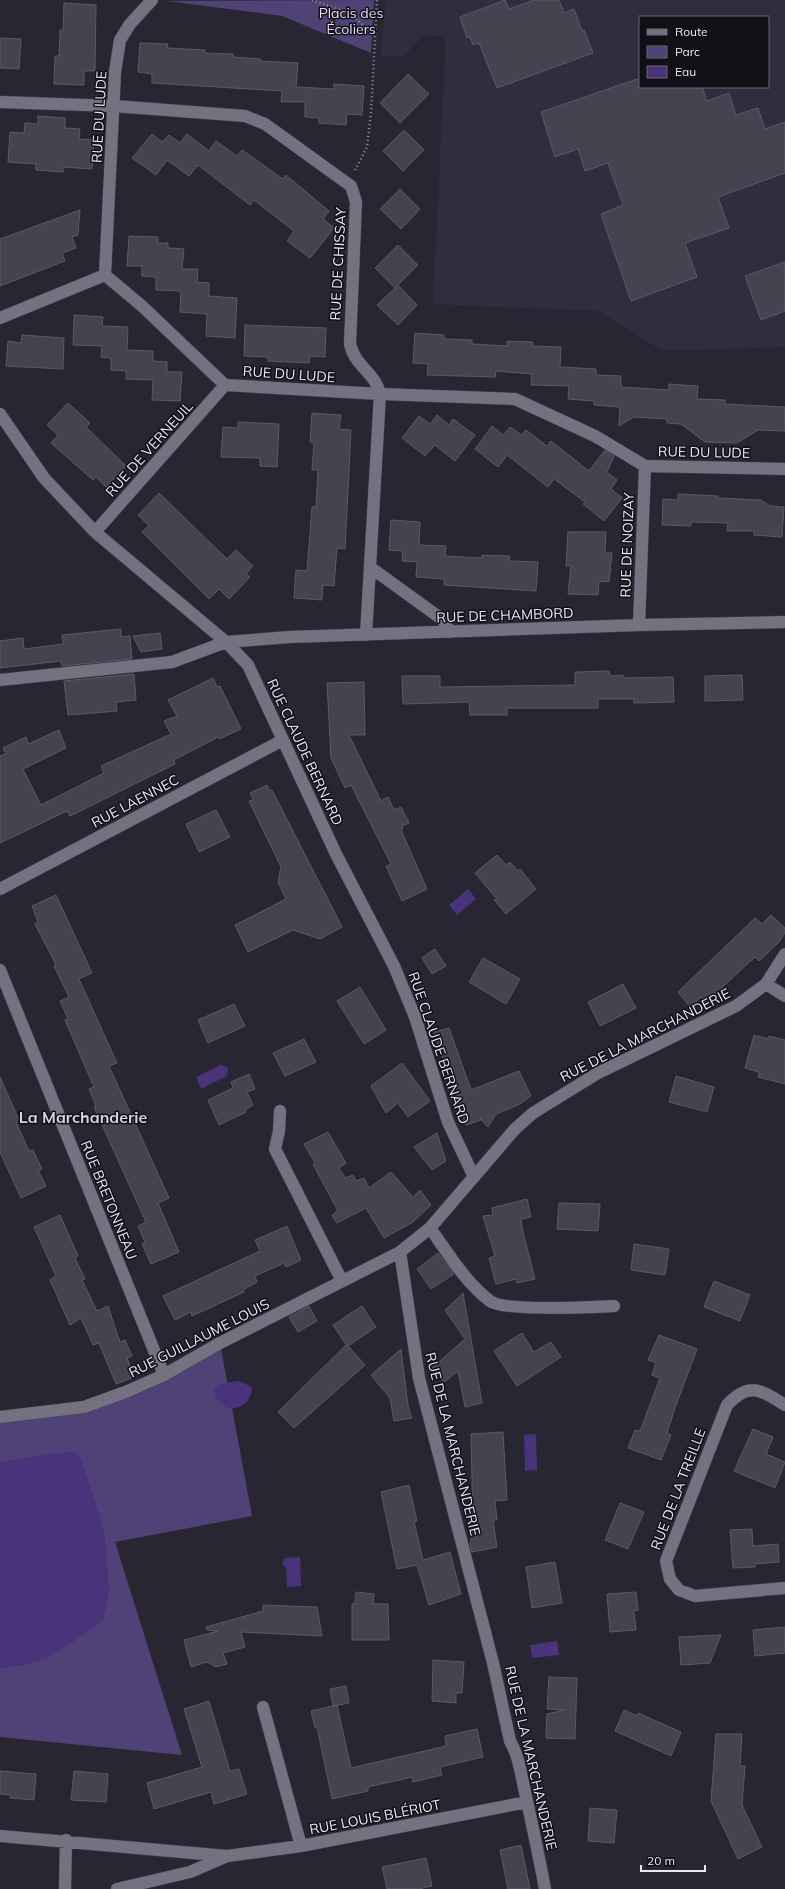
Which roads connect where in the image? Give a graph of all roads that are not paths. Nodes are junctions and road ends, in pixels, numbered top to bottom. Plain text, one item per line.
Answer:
1 (152, 0) edge
2 (0, 102) edge
3 (114, 106) junction
4 (105, 275) junction
5 (0, 318) edge
6 (225, 385) junction
7 (380, 394) junction
8 (0, 414) edge
9 (646, 466) junction
10 (785, 469) edge
11 (95, 532) junction
12 (370, 568) junction
13 (785, 622) edge
14 (639, 625) junction
15 (450, 632) junction
16 (366, 635) junction
17 (226, 642) junction
18 (0, 680) edge
19 (284, 740) junction
20 (0, 889) edge
21 (785, 954) edge
22 (0, 970) edge
23 (766, 984) junction
24 (785, 996) edge
25 (280, 1111) dead end
26 (474, 1177) junction
27 (430, 1228) junction
28 (400, 1252) junction
29 (342, 1281) junction
30 (614, 1306) dead end
31 (164, 1375) junction
32 (785, 1406) edge
33 (0, 1417) edge
34 (785, 1588) edge
35 (263, 1707) dead end
36 (527, 1802) junction
37 (0, 1836) edge
38 (66, 1840) junction
39 (301, 1846) junction
40 (227, 1856) junction
41 (65, 1889) edge
42 (117, 1889) edge
43 (545, 1889) edge

1 - 3 street, RUE DU LUDE
2 - 3 street
3 - 4 street, RUE DU LUDE
3 - 7 street, RUE DE CHISSAY
4 - 5 street
4 - 6 street, RUE DU LUDE
6 - 7 street, RUE DU LUDE
6 - 11 street, RUE DE VERNEUIL
7 - 9 street, RUE DU LUDE
7 - 12 street
8 - 11 street, RUE CLAUDE BERNARD
9 - 10 street, RUE DU LUDE
9 - 14 street, RUE DE NOIZAY
11 - 17 street, RUE CLAUDE BERNARD
12 - 15 street
12 - 16 street
13 - 14 street, RUE DE CHAMBORD
14 - 15 street, RUE DE CHAMBORD
15 - 16 street, RUE DE CHAMBORD
16 - 17 street, RUE DE CHAMBORD
17 - 18 street, RUE DE CHAMBORD
17 - 19 street, RUE CLAUDE BERNARD
19 - 20 street, RUE LAENNEC
19 - 26 street, RUE CLAUDE BERNARD
21 - 23 street, RUE DE LA MARCHANDERIE
22 - 31 street, RUE BRETONNEAU
23 - 24 street
23 - 26 street, RUE DE LA MARCHANDERIE
25 - 29 street
26 - 27 street, RUE DE LA MARCHANDERIE
27 - 28 street, RUE DE LA MARCHANDERIE
27 - 30 street
28 - 29 street, RUE GUILLAUME LOUIS
28 - 36 street, RUE DE LA MARCHANDERIE
29 - 31 street, RUE GUILLAUME LOUIS
31 - 33 street, RUE GUILLAUME LOUIS
32 - 34 street, RUE DE LA TREILLE
35 - 39 street
36 - 39 street, RUE LOUIS BLÉRIOT
36 - 43 street, RUE DE LA MARCHANDERIE
37 - 38 street, RUE LOUIS BLÉRIOT
38 - 40 street, RUE LOUIS BLÉRIOT
38 - 41 street
39 - 40 street, RUE LOUIS BLÉRIOT
40 - 42 street, RUE LOUIS BLÉRIOT

